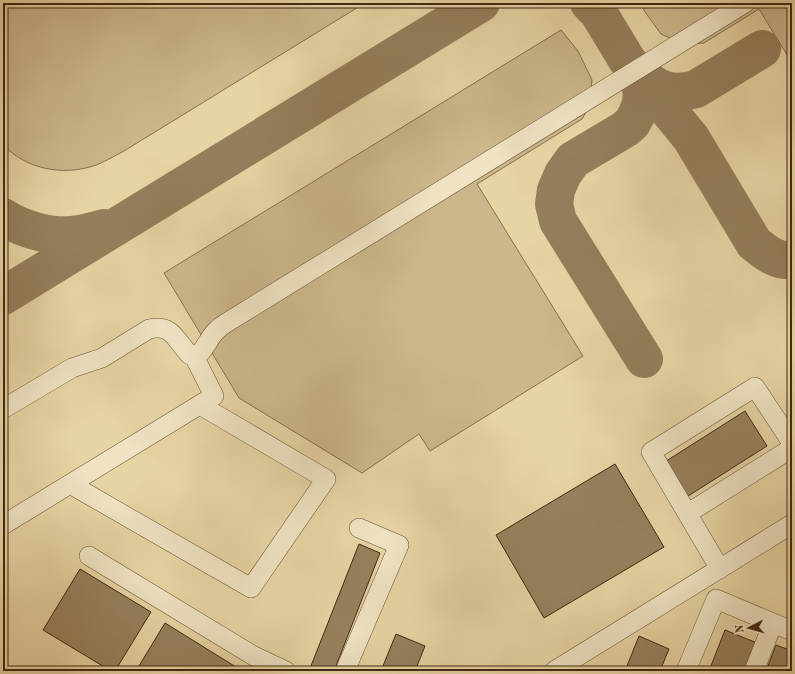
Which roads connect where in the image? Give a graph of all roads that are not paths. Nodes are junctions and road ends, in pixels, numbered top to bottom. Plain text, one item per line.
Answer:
1 (745, 3) edge
2 (194, 356) junction
3 (200, 404) junction
4 (3, 410) edge
5 (792, 444) edge
6 (792, 448) edge
7 (70, 484) junction
8 (688, 514) junction
9 (792, 524) edge
10 (3, 525) edge
11 (359, 528) dead end
12 (89, 556) dead end
13 (720, 569) junction
14 (773, 623) junction
15 (792, 631) edge
16 (286, 671) edge
17 (345, 671) edge
18 (554, 671) edge
19 (686, 671) edge
20 (754, 671) edge

1 - 2 lane
2 - 3 lane
2 - 4 lane
3 - 7 lane
3 - 7 lane
5 - 8 lane
6 - 8 lane
7 - 10 lane
8 - 13 lane
9 - 13 lane
11 - 17 lane
12 - 16 lane
13 - 18 lane
14 - 15 lane
14 - 19 lane
14 - 20 lane

